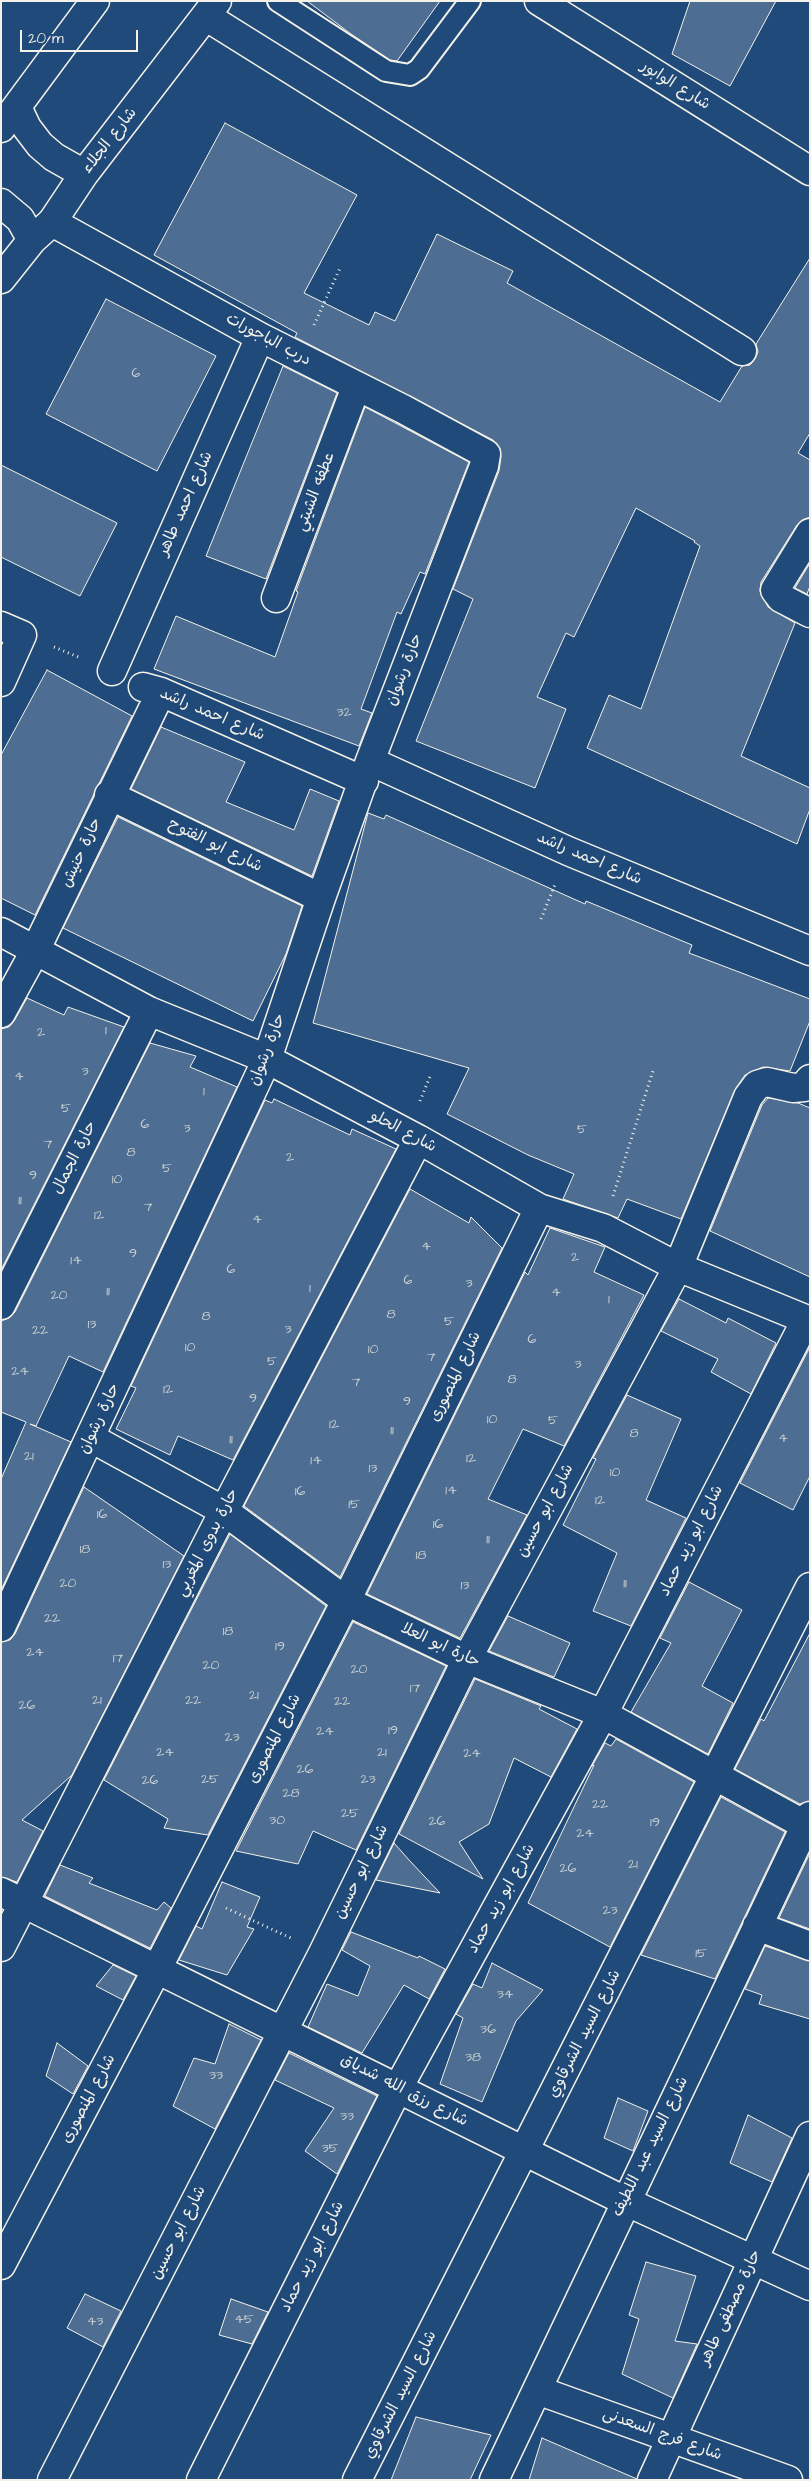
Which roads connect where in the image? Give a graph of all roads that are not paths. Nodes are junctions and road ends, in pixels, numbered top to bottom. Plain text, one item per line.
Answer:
1 (95, 1) edge
2 (278, 1) edge
3 (470, 1) edge
4 (539, 1) edge
5 (212, 9) edge
6 (9, 118) edge
7 (810, 171) edge
8 (84, 174) junction
9 (1, 203) edge
10 (42, 231) junction
11 (1, 279) edge
12 (260, 338) junction
13 (742, 351) dead end
14 (356, 387) junction
15 (486, 454) joint
16 (810, 533) edge
17 (276, 598) dead end
18 (810, 613) edge
19 (12, 631) edge
20 (112, 670) road end
21 (1, 682) edge
22 (152, 689) joint
23 (367, 771) junction
24 (109, 795) junction
25 (321, 898) junction
26 (1, 932) edge
27 (35, 951) junction
28 (810, 951) edge
29 (149, 1012) junction
30 (1, 1013) edge
31 (267, 1059) junction
32 (810, 1079) edge
33 (418, 1140) junction
34 (539, 1208) junction
35 (678, 1267) junction
36 (1, 1305) edge
37 (808, 1320) edge
38 (91, 1438) junction
39 (224, 1511) junction
40 (810, 1587) edge
41 (346, 1601) junction
42 (1, 1627) edge
43 (467, 1659) junction
44 (603, 1714) junction
45 (715, 1776) junction
46 (808, 1820) edge
47 (12, 1898) edge
48 (757, 1926) junction
49 (810, 1946) edge
50 (1, 1947) edge
51 (157, 1969) junction
52 (283, 2030) junction
53 (398, 2088) junction
54 (810, 2136) edge
55 (526, 2151) junction
56 (625, 2200) junction
57 (753, 2260) junction
58 (1, 2265) edge
59 (810, 2286) edge
60 (537, 2390) junction
61 (672, 2438) junction
62 (52, 2480) edge
63 (201, 2480) edge
64 (357, 2480) edge
65 (494, 2480) edge
66 (652, 2480) edge
67 (788, 2480) edge

1 - 6 street
2 - 3 lane
4 - 7 street, شارع الوابور
5 - 8 street, شارع الجلاء
5 - 13 street
6 - 8 street
8 - 10 street, شارع الجلاء
9 - 10 street
10 - 11 street, شارع الجلاء
10 - 12 street, درب الباجورات
12 - 14 street, درب الباجورات
12 - 20 street, شارع احمد طاهر
14 - 15 street, درب الباجورات
14 - 17 street, عطفه الشيتي
15 - 23 street, حارة رشوان
16 - 18 street
19 - 21 street
22 - 23 street, شارع احمد راشد
22 - 24 street, حارة حنيش
23 - 25 street, حارة رشوان
23 - 28 street, شارع احمد راشد
24 - 25 street, شارع ابو الفتوح
24 - 27 street, حارة حنيش
25 - 31 street, حارة رشوان
26 - 27 street, شارع الحلو
27 - 29 street, شارع الحلو
27 - 30 street, حارة حنيش
29 - 31 street, شارع الحلو
29 - 36 street, حارة الجمال
31 - 33 street, شارع الحلو
31 - 38 street, حارة رشوان
32 - 35 street, شارع ابو حسين
33 - 34 street, شارع الحلو
33 - 39 street, حارة بدوى المغربي
34 - 35 street, شارع الحلو
34 - 41 street, شارع المنصورى
35 - 37 street, شارع الحلو
35 - 43 street, شارع ابو حسين
37 - 44 street, شارع ابو زيد حماد
38 - 39 street, حارة ابو العلا
38 - 42 street, حارة رشوان
39 - 41 street, حارة ابو العلا
39 - 47 street, حارة بدوى المغربي
40 - 45 street, شارع السيد الشرقاوي
41 - 43 street, حارة ابو العلا
41 - 51 street, شارع المنصورى
43 - 44 street, حارة ابو العلا
43 - 52 street, شارع ابو حسين
44 - 45 street, حارة ابو العلا
44 - 53 street, شارع ابو زيد حماد
45 - 46 street, حارة ابو العلا
45 - 55 street, شارع السيد الشرقاوي
46 - 48 street, شارع السيد عبد اللطيف
47 - 50 street, حارة بدوى المغربي
47 - 51 street, شارع رزق الله شدياق
48 - 49 street
48 - 56 street, شارع السيد عبد اللطيف
51 - 52 street, شارع رزق الله شدياق
51 - 58 street, شارع المنصورى
52 - 53 street, شارع رزق الله شدياق
52 - 62 street, شارع ابو حسين
53 - 55 street, شارع رزق الله شدياق
53 - 63 street, شارع ابو زيد حماد
54 - 57 street, حارة مصطفى طاهر
55 - 56 street, شارع رزق الله شدياق
55 - 64 street, شارع السيد الشرقاوي
56 - 57 street, شارع رزق الله شدياق
56 - 60 street, شارع السيد عبد اللطيف
57 - 59 street, شارع رزق الله شدياق
57 - 61 street, حارة مصطفى طاهر
60 - 61 street, شارع فرج السعدنى
60 - 65 street, شارع السيد عبد اللطيف
61 - 66 street, حارة مصطفى طاهر
61 - 67 street, شارع فرج السعدنى

